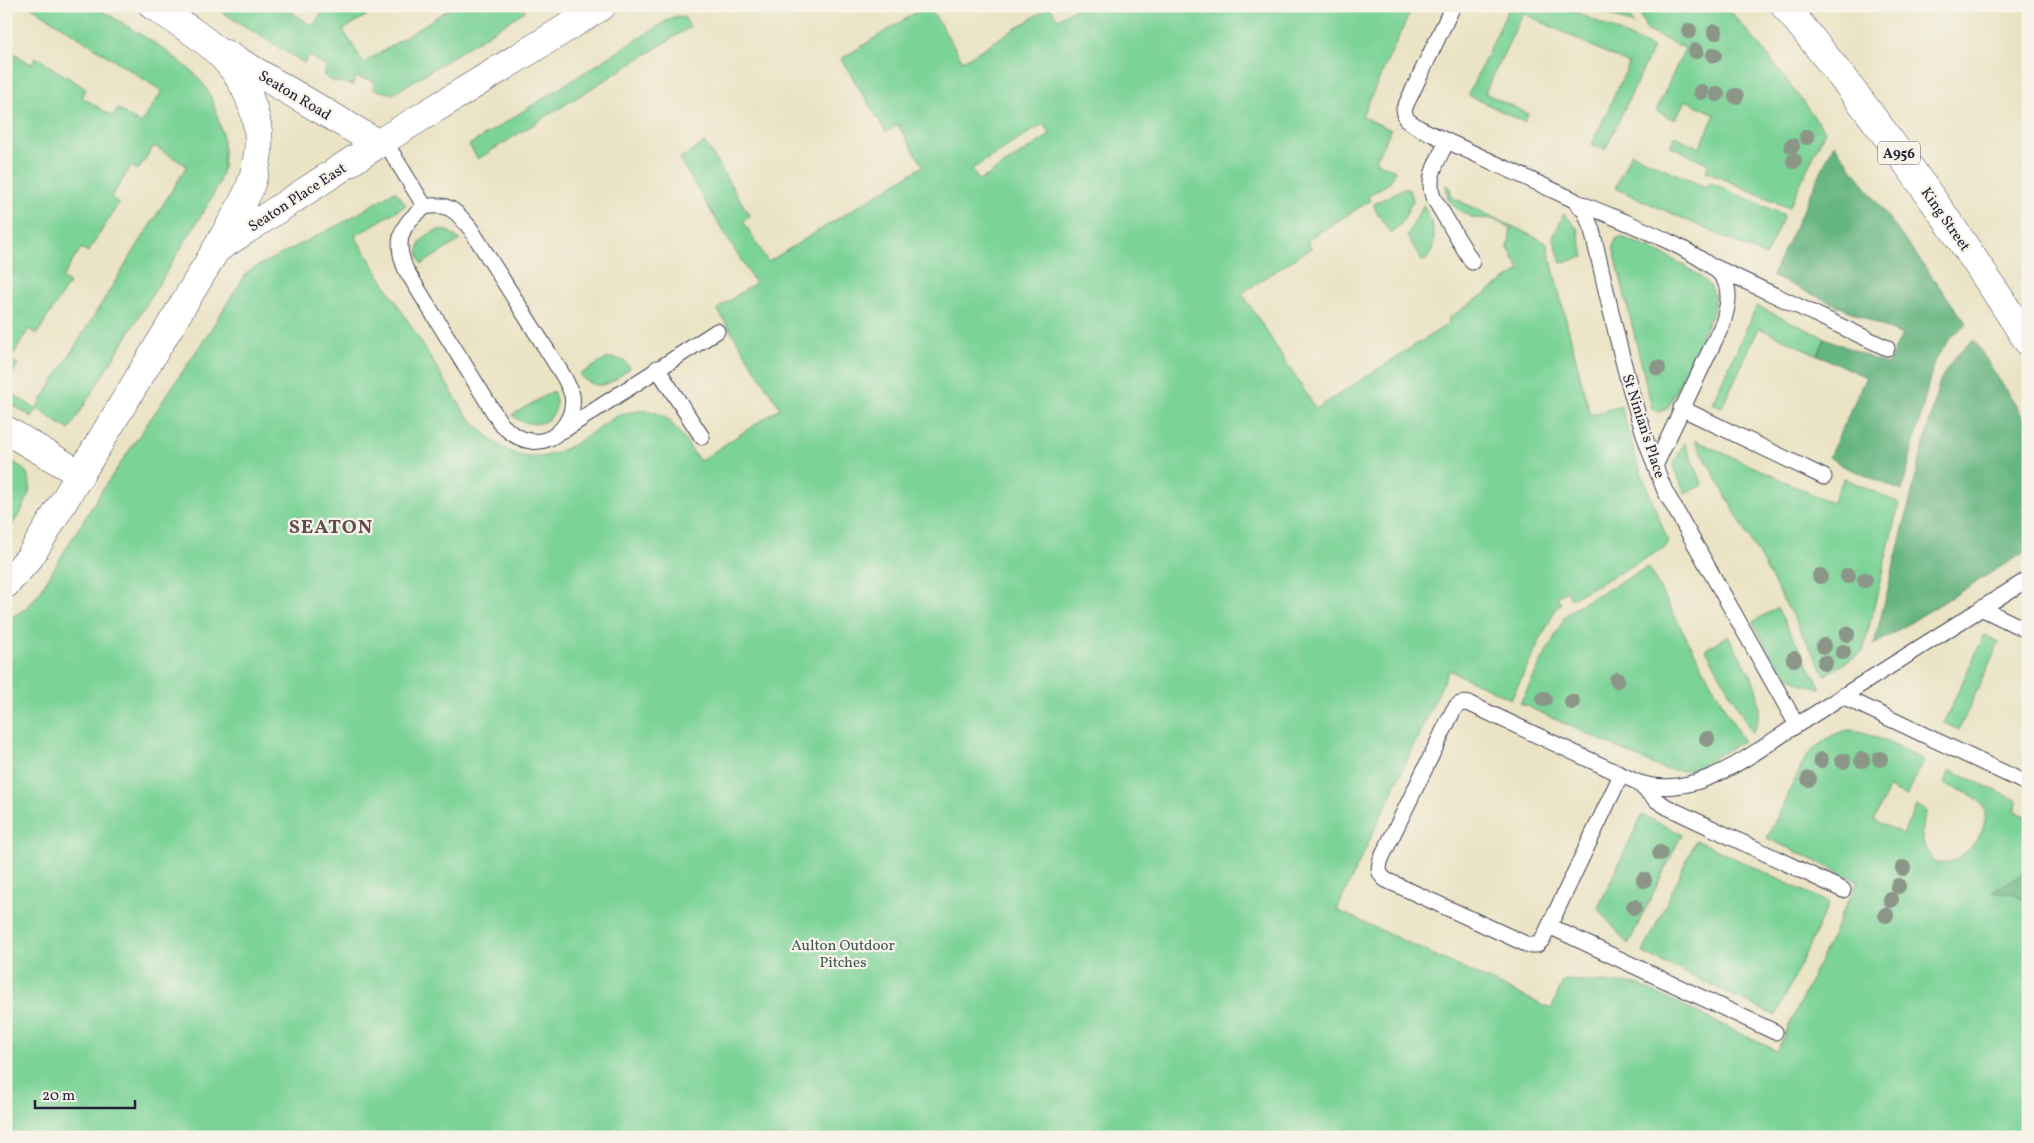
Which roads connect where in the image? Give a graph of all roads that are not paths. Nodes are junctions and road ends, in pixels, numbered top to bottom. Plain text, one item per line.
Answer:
1 (153, 6) edge
2 (602, 6) edge
3 (1453, 6) edge
4 (1785, 6) edge
5 (212, 45) junction
6 (1447, 141) junction
7 (382, 142) junction
8 (1574, 200) junction
9 (426, 207) junction
10 (216, 250) junction
11 (1472, 262) dead end
12 (1709, 264) junction
13 (717, 331) dead end
14 (2028, 342) edge
15 (1887, 348) dead end
16 (657, 368) junction
17 (1681, 408) junction
18 (6, 430) edge
19 (554, 436) junction
20 (702, 437) dead end
21 (1655, 466) junction
22 (80, 474) junction
23 (1824, 477) dead end
24 (2028, 579) edge
25 (6, 584) edge
26 (1981, 608) junction
27 (2028, 630) edge
28 (1842, 696) junction
29 (1797, 725) junction
30 (1620, 774) junction
31 (1637, 782) junction
32 (2028, 784) edge
33 (1843, 890) dead end
34 (1549, 926) junction
35 (1775, 1032) dead end

1 - 5 street, Seaton Road
2 - 7 street, Seaton Place East
3 - 6 lane, St Ninian's Place
4 - 14 street, King Street / A956
5 - 7 street, Seaton Road
5 - 10 street, Seaton Road
6 - 8 lane, St Ninian's Place
6 - 11 lane
7 - 9 lane
7 - 10 street, Seaton Place East
8 - 12 lane
8 - 21 lane, St Ninian's Place
9 - 19 lane
9 - 19 lane
10 - 22 street, Seaton Place East
12 - 15 lane
12 - 17 lane
13 - 16 lane
16 - 19 lane
16 - 20 lane
17 - 21 lane
17 - 23 lane
18 - 22 street
21 - 29 lane, St Ninian's Place
22 - 25 street, Seaton Place East
24 - 26 lane
26 - 27 lane
26 - 28 lane
28 - 29 lane
28 - 32 lane
29 - 31 lane
30 - 31 lane
30 - 34 lane
30 - 34 lane
31 - 33 lane
34 - 35 lane

